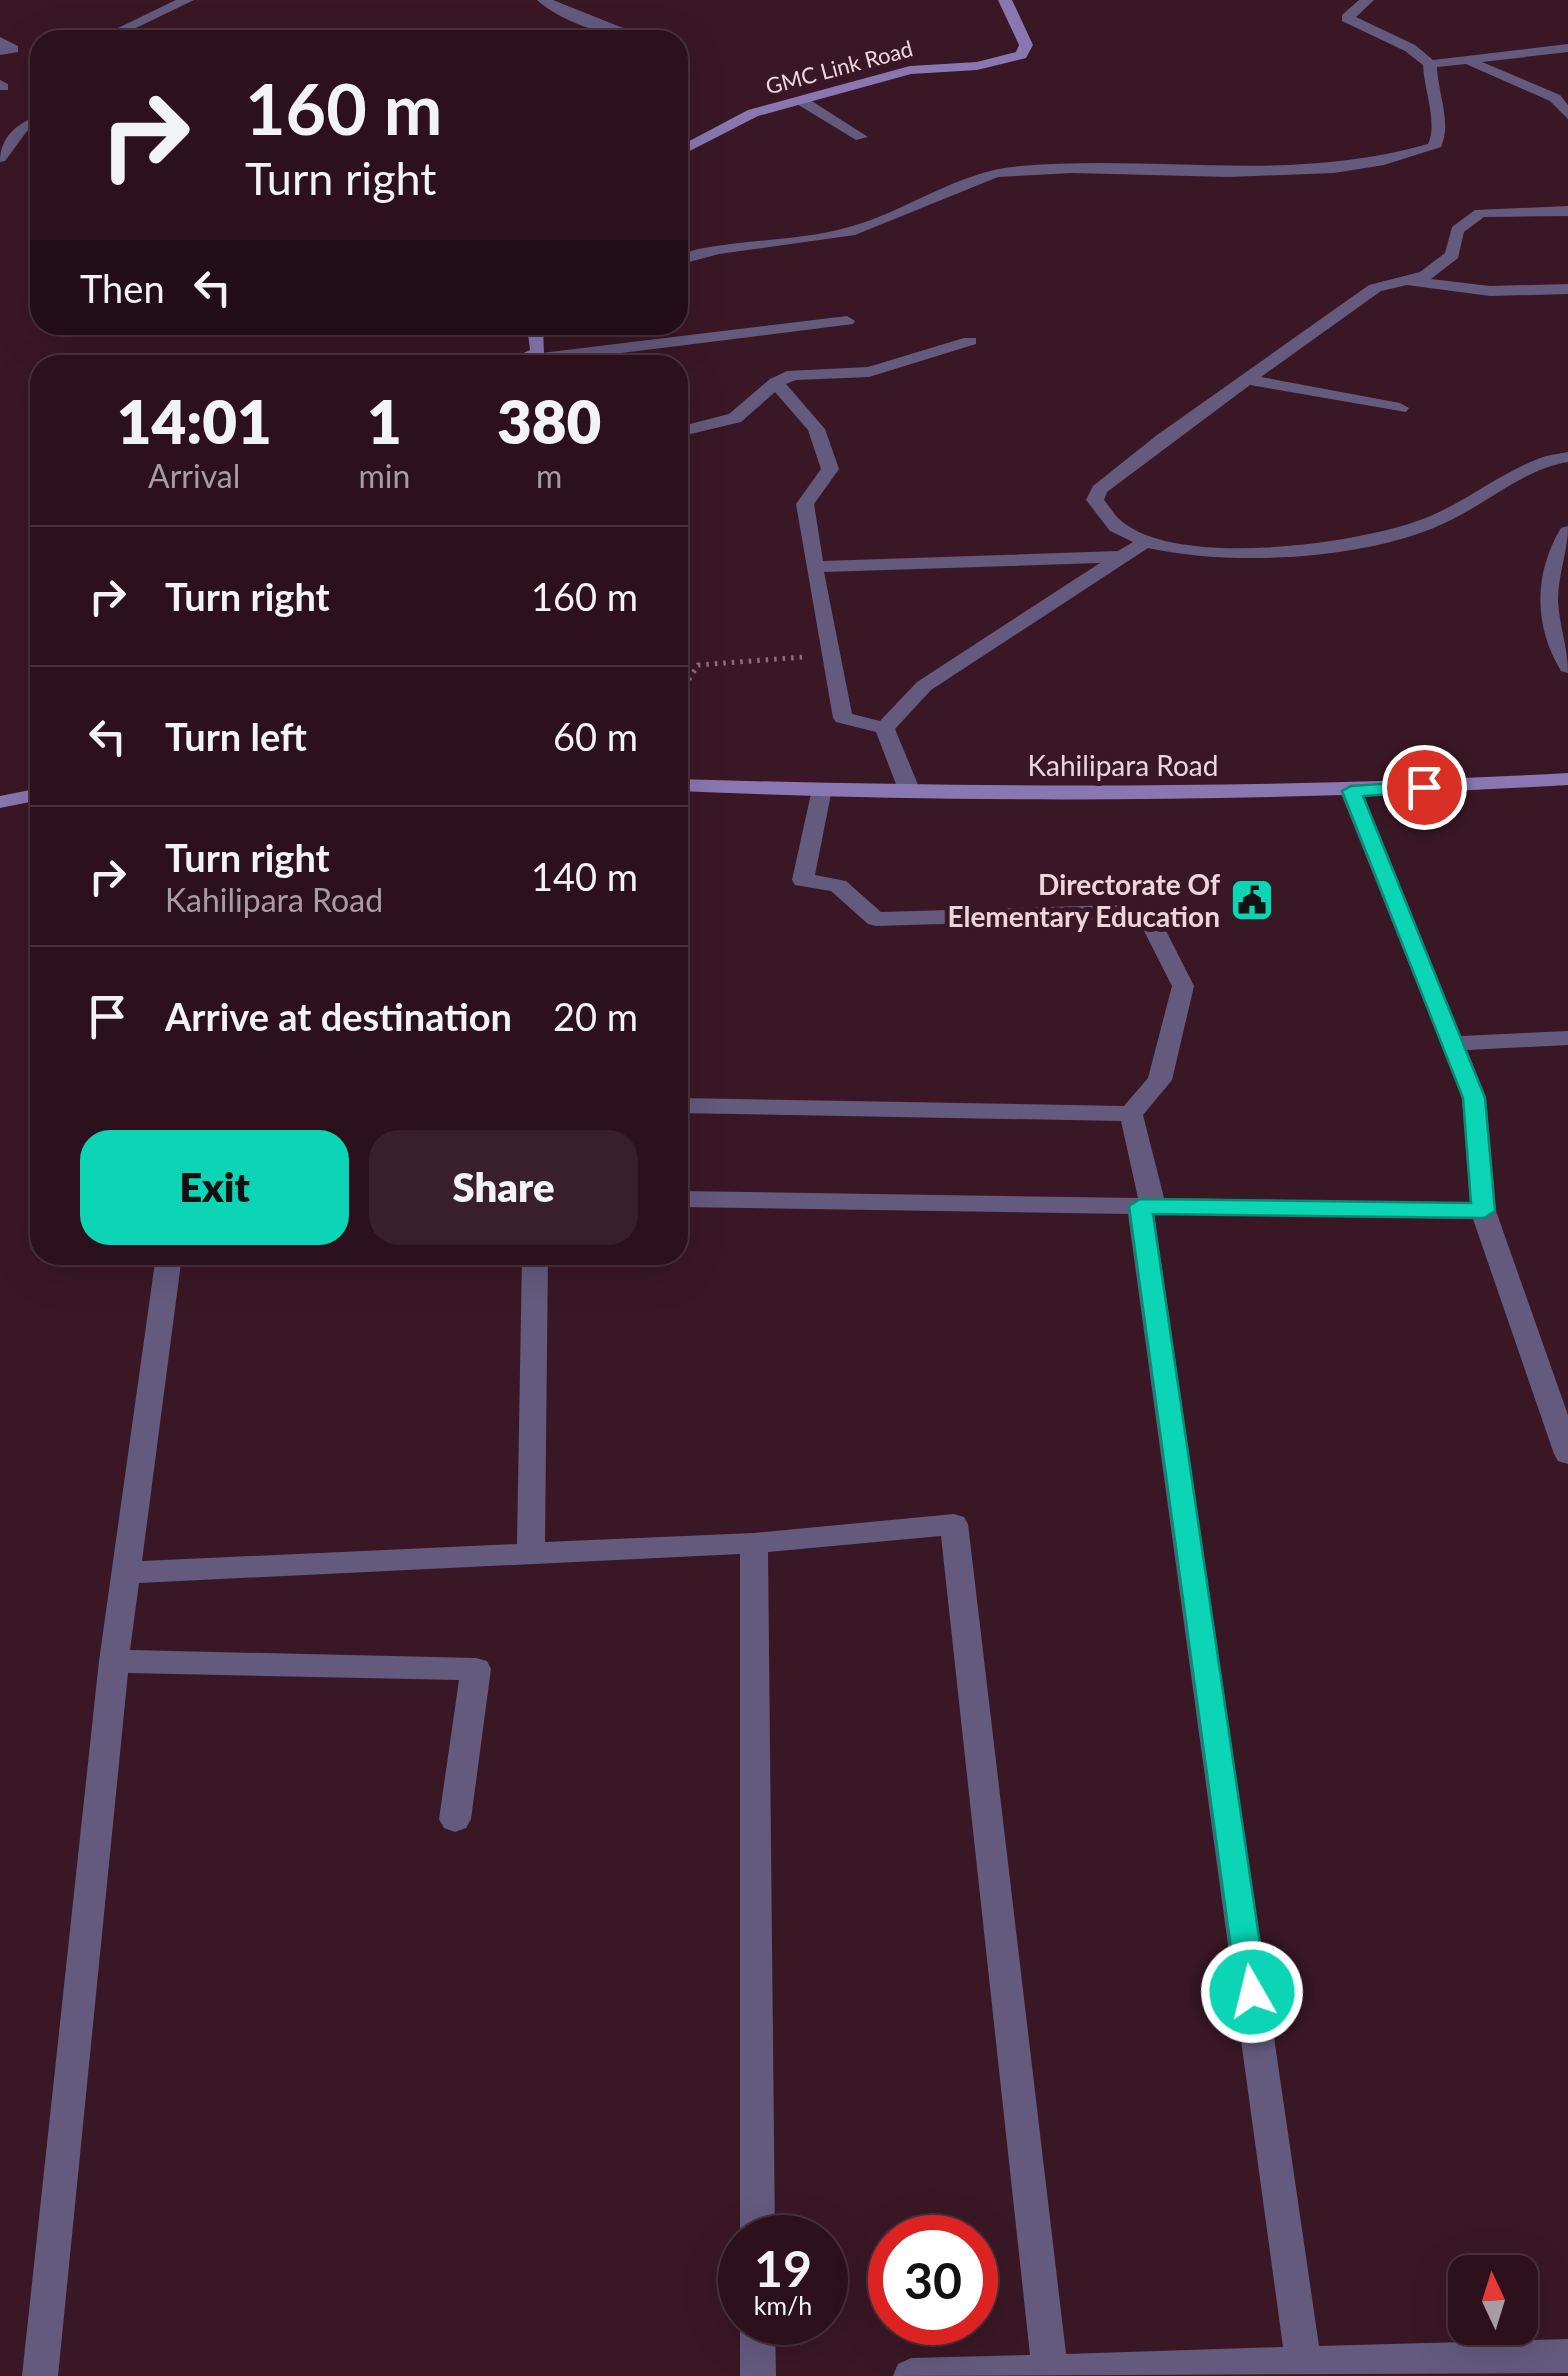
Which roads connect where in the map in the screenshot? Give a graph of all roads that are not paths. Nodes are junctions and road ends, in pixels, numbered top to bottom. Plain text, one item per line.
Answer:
1 (187, 0) edge
2 (544, 0) edge
3 (1005, 0) edge
4 (1367, 0) edge
5 (122, 30) edge
6 (617, 30) edge
7 (1568, 48) edge
8 (1462, 60) junction
9 (1430, 64) junction
10 (1561, 98) edge
11 (802, 100) junction
12 (1568, 115) edge
13 (30, 124) edge
14 (861, 138) dead end
15 (688, 147) edge
16 (0, 158) edge
17 (1568, 211) edge
18 (688, 258) edge
19 (1406, 280) junction
20 (1568, 289) edge
21 (847, 321) dead end
22 (970, 341) dead end
23 (566, 355) edge
24 (1245, 380) junction
25 (776, 383) junction
26 (1400, 408) dead end
27 (688, 430) edge
28 (1568, 458) edge
29 (1568, 532) edge
30 (1142, 544) junction
31 (1120, 557) junction
32 (814, 566) junction
33 (1568, 667) edge
34 (885, 728) junction
35 (1568, 779) edge
36 (688, 780) edge
37 (822, 788) junction
38 (1351, 791) junction
39 (910, 792) junction
40 (30, 796) edge
41 (0, 802) edge
42 (1568, 1038) edge
43 (1453, 1044) junction
44 (688, 1105) edge
45 (1131, 1114) junction
46 (688, 1199) edge
47 (1147, 1206) junction
48 (1484, 1211) junction
49 (168, 1265) edge
50 (535, 1265) edge
51 (1568, 1454) edge
52 (754, 1543) junction
53 (531, 1556) junction
54 (125, 1573) junction
55 (114, 1661) junction
56 (455, 1819) dead end
57 (757, 2215) edge
58 (757, 2345) edge
59 (1568, 2356) edge
60 (1304, 2370) edge
61 (1050, 2371) junction
62 (40, 2376) edge
63 (758, 2376) edge
64 (911, 2376) edge

1 - 5 street
2 - 6 street
3 - 11 street, GMC Link Road
4 - 9 street
7 - 8 street
8 - 9 street
8 - 10 street
9 - 18 street
10 - 12 street
11 - 14 street
11 - 15 street, GMC Link Road
13 - 16 street
17 - 19 street
19 - 20 street
19 - 24 street
21 - 23 street
22 - 25 street
24 - 26 street
24 - 30 street
25 - 27 street
25 - 32 street
28 - 30 street
29 - 33 street
30 - 31 street
31 - 32 street
31 - 34 street
32 - 34 street
34 - 39 street
35 - 38 street, Kahilipara Road
36 - 37 street, Kahilipara Road
37 - 39 street, Kahilipara Road
37 - 45 street
38 - 39 street, Kahilipara Road
38 - 43 street
40 - 41 street
42 - 43 street
43 - 48 street
44 - 45 street
45 - 47 street
46 - 47 street
47 - 48 street
47 - 60 street
48 - 51 street
49 - 54 street
50 - 53 street
52 - 53 street
52 - 57 street
52 - 61 street
53 - 54 street
54 - 55 street
55 - 56 street
55 - 62 street
58 - 63 street
59 - 60 street
60 - 61 street
61 - 64 street

